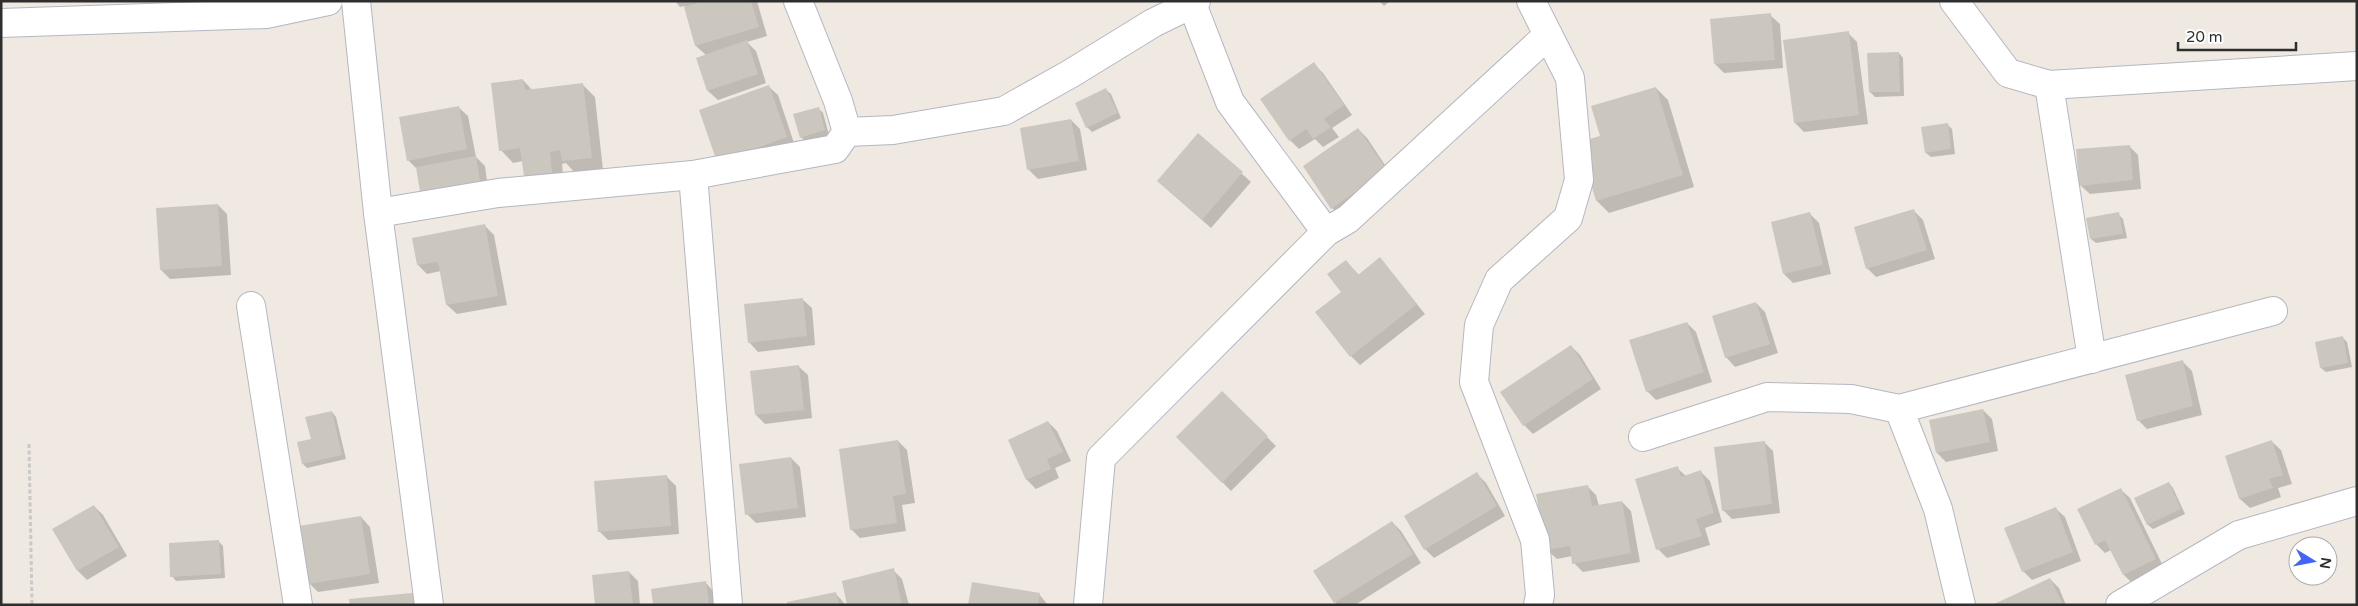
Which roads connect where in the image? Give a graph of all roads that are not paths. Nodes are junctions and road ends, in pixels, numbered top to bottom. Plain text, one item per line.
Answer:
1 (328, 1) edge
2 (356, 1) edge
3 (798, 1) edge
4 (1531, 1) edge
5 (1954, 1) edge
6 (1193, 2) edge
7 (69, 11) edge
8 (1, 23) edge
9 (1548, 35) junction
10 (2357, 66) edge
11 (2049, 85) junction
12 (847, 132) junction
13 (693, 175) junction
14 (378, 213) junction
15 (1326, 232) junction
16 (251, 306) dead end
17 (2273, 311) dead end
18 (2092, 359) junction
19 (1899, 409) junction
20 (1643, 437) dead end
21 (2357, 500) edge
22 (298, 605) edge
23 (429, 605) edge
24 (728, 605) edge
25 (1088, 605) edge
26 (1538, 605) edge
27 (1961, 605) edge
28 (2120, 605) edge

1 - 7 street
2 - 14 street
3 - 12 street
4 - 9 street
5 - 11 street
6 - 12 street
6 - 15 street
7 - 8 street
9 - 15 street
9 - 26 street
10 - 11 street
11 - 18 street
12 - 13 street
13 - 14 street
13 - 24 street
14 - 23 street
15 - 25 street
16 - 22 street
17 - 18 street
18 - 19 street
19 - 20 street
19 - 27 street
21 - 28 street

